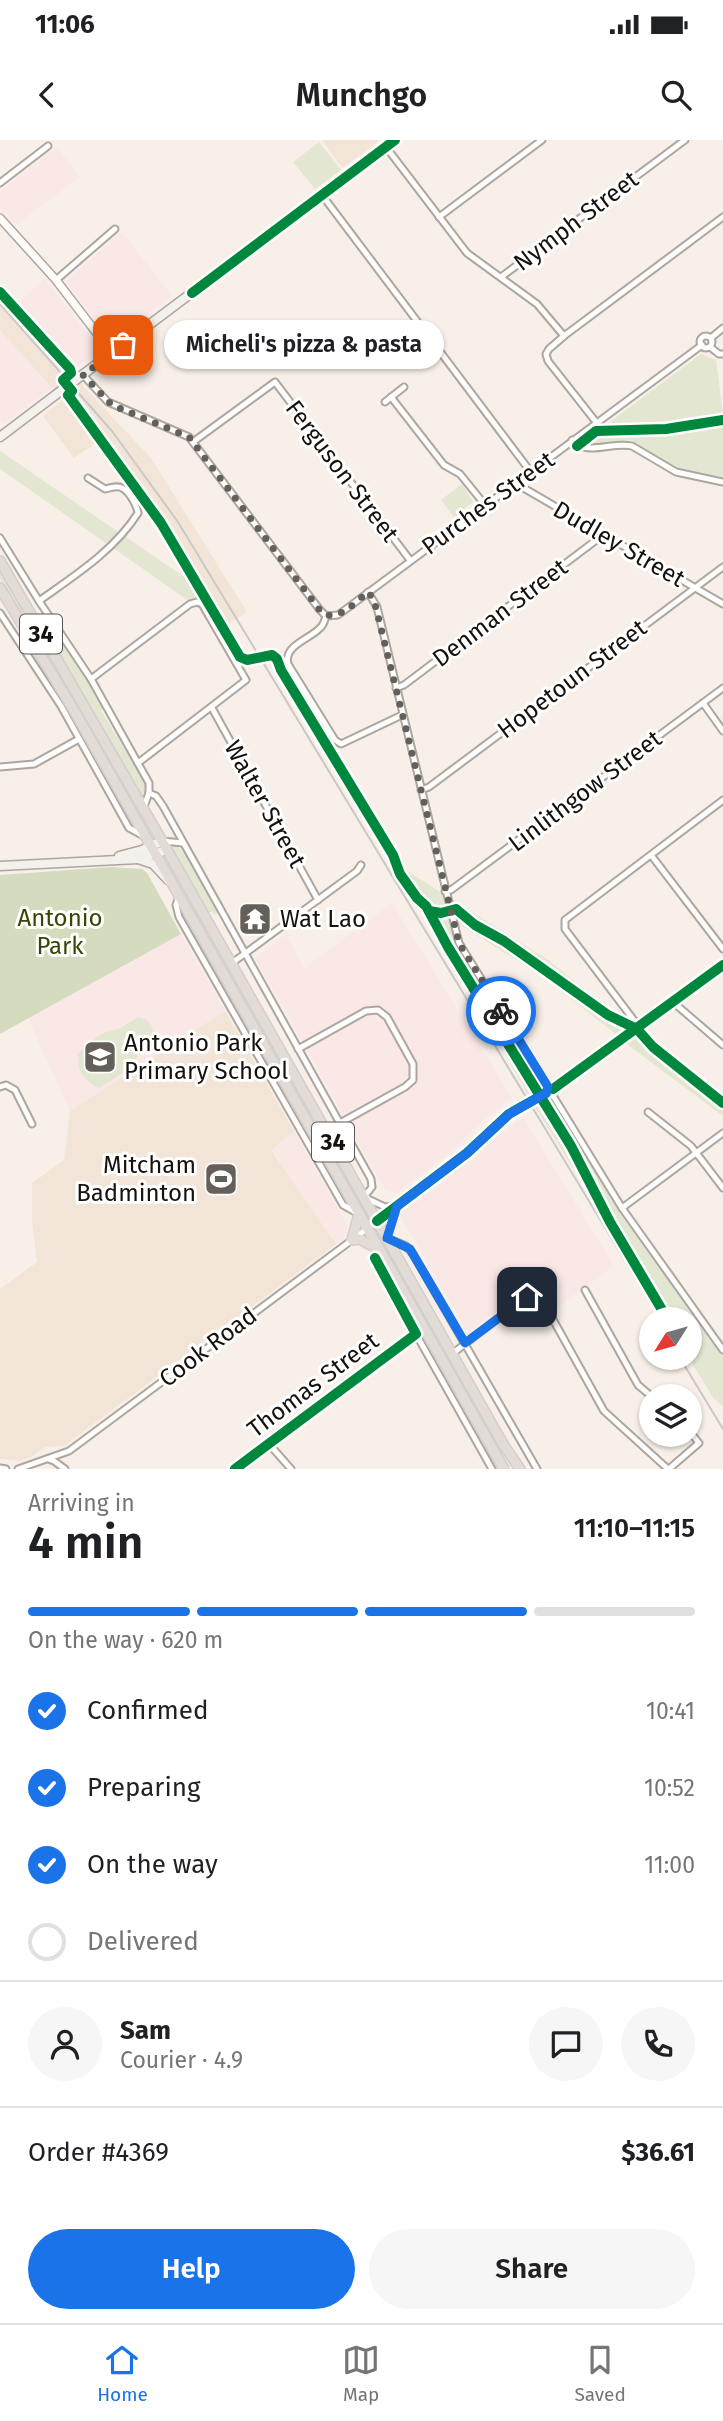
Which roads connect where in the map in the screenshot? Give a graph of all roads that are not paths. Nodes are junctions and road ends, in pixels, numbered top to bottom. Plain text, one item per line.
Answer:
1 (395, 140) edge
2 (542, 140) edge
3 (685, 140) edge
4 (48, 146) dead end
5 (386, 147) junction
6 (0, 183) edge
7 (322, 195) junction
8 (439, 216) junction
9 (723, 217) edge
10 (0, 218) edge
11 (115, 229) dead end
12 (501, 277) junction
13 (55, 281) junction
14 (723, 328) edge
15 (564, 337) junction
16 (711, 338) junction
17 (702, 345) junction
18 (710, 347) junction
19 (113, 353) junction
20 (723, 354) edge
21 (83, 375) junction
22 (404, 387) dead end
23 (391, 397) junction
24 (384, 402) dead end
25 (596, 422) junction
26 (0, 437) edge
27 (572, 440) junction
28 (193, 442) junction
29 (530, 471) junction
30 (88, 478) dead end
31 (723, 482) edge
32 (514, 483) junction
33 (485, 505) junction
34 (603, 535) junction
35 (0, 538) edge
36 (410, 560) junction
37 (0, 561) edge
38 (723, 566) edge
39 (695, 587) junction
40 (0, 588) edge
41 (368, 592) junction
42 (38, 601) junction
43 (723, 604) edge
44 (0, 613) edge
45 (326, 616) junction
46 (91, 680) junction
47 (396, 688) junction
48 (723, 688) edge
49 (703, 703) junction
50 (212, 708) junction
51 (402, 715) junction
52 (723, 731) edge
53 (79, 739) junction
54 (138, 762) junction
55 (0, 766) edge
56 (421, 790) junction
57 (149, 793) junction
58 (723, 800) edge
59 (143, 809) junction
60 (145, 836) junction
61 (183, 843) junction
62 (165, 845) junction
63 (153, 850) junction
64 (651, 855) junction
65 (105, 859) junction
66 (138, 859) junction
67 (360, 865) dead end
68 (0, 866) edge
69 (173, 885) junction
70 (446, 891) junction
71 (318, 900) junction
72 (723, 949) edge
73 (245, 956) junction
74 (232, 963) junction
75 (723, 965) edge
76 (674, 1003) junction
77 (639, 1027) junction
78 (723, 1045) edge
79 (298, 1049) junction
80 (0, 1087) edge
81 (550, 1091) junction
82 (648, 1112) dead end
83 (340, 1123) junction
84 (32, 1124) dead end
85 (723, 1133) edge
86 (697, 1152) junction
87 (723, 1188) edge
88 (364, 1197) junction
89 (397, 1206) junction
90 (622, 1208) junction
91 (359, 1214) junction
92 (377, 1221) junction
93 (367, 1228) junction
94 (387, 1238) junction
95 (352, 1240) junction
96 (380, 1250) junction
97 (584, 1290) dead end
98 (416, 1334) junction
99 (465, 1343) junction
100 (723, 1350) edge
101 (452, 1354) junction
102 (639, 1386) edge
103 (269, 1444) junction
104 (694, 1447) edge
105 (63, 1453) junction
106 (45, 1458) junction
107 (0, 1468) edge
108 (6, 1469) edge
109 (18, 1469) edge
110 (235, 1469) edge
111 (291, 1469) edge
112 (492, 1469) edge
113 (504, 1469) edge
114 (520, 1469) edge
115 (537, 1469) edge
116 (668, 1469) edge

1 - 5 main road
2 - 8 street
3 - 12 street, Nymph Street
4 - 6 street
5 - 7 main road
5 - 8 street
7 - 19 main road
7 - 29 street
8 - 12 street
9 - 15 street
10 - 13 street
11 - 13 street
12 - 15 street
13 - 19 street
14 - 16 street, Purches Street
15 - 25 street
16 - 17 street, Purches Street
16 - 18 street
17 - 18 street
17 - 25 street, Purches Street
18 - 20 street
19 - 21 main road
21 - 26 main road, bridge
21 - 28 street
22 - 23 street
23 - 24 street
23 - 33 street
25 - 27 street, Purches Street
27 - 29 street, Purches Street
27 - 31 street
28 - 36 street, Ferguson Street
28 - 45 street
29 - 32 street, Purches Street
30 - 42 street
32 - 33 street, Purches Street
32 - 34 street, Dudley Street
33 - 36 street, Purches Street
34 - 39 street, Dudley Street
34 - 47 street, Denman Street
35 - 42 street
36 - 41 street, Purches Street
37 - 59 highway, 34
38 - 39 street, Hopetoun Street
39 - 43 street, Dudley Street
39 - 56 street, Hopetoun Street
40 - 60 highway, 34
41 - 45 street, Purches Street
41 - 47 street
42 - 46 street
44 - 53 street
45 - 51 street, Purches Street
46 - 50 street
46 - 54 street
47 - 51 street
48 - 49 street, Linlithgow Street
49 - 52 street
49 - 70 street, Linlithgow Street
50 - 54 street
50 - 71 street, Walter Street
51 - 56 street
53 - 55 street
53 - 60 street
54 - 57 street
56 - 70 street
57 - 59 street
57 - 61 street
58 - 64 street
59 - 62 highway, 34
60 - 63 highway, 34
61 - 62 street
61 - 73 street
62 - 63 main road
62 - 74 highway, 34
63 - 65 main road
63 - 66 main road
63 - 69 highway, 34
64 - 72 street
64 - 77 street
65 - 66 main road
65 - 68 main road
66 - 69 main road
67 - 71 street
69 - 91 highway, 34
70 - 81 street
71 - 73 street
73 - 74 street
73 - 79 street
74 - 88 highway, 34
75 - 76 street, Cook Road
76 - 77 street, Cook Road
76 - 78 street
77 - 81 street, Cook Road
79 - 83 street
79 - 83 street
80 - 84 street
81 - 89 street, Cook Road
81 - 90 street
82 - 86 street
83 - 88 street
85 - 86 street
86 - 87 street
86 - 90 street
88 - 89 street
88 - 92 highway, 34
89 - 92 street, Cook Road
89 - 94 street
90 - 100 street
91 - 93 highway, 34
91 - 95 highway
92 - 93 street, Cook Road
92 - 94 highway, 34
93 - 95 street, Cook Road
93 - 96 highway, 34
94 - 99 street
94 - 101 highway, 34
95 - 96 highway
95 - 105 street, Cook Road
96 - 98 street
96 - 113 highway, 34
97 - 102 street
98 - 103 street, Thomas Street
98 - 112 street
99 - 101 street
99 - 115 street
99 - 116 street
101 - 114 highway, 34
103 - 110 street, Thomas Street
103 - 111 street
104 - 116 street
105 - 106 street, Cook Road
105 - 106 street
106 - 109 street
107 - 108 street

